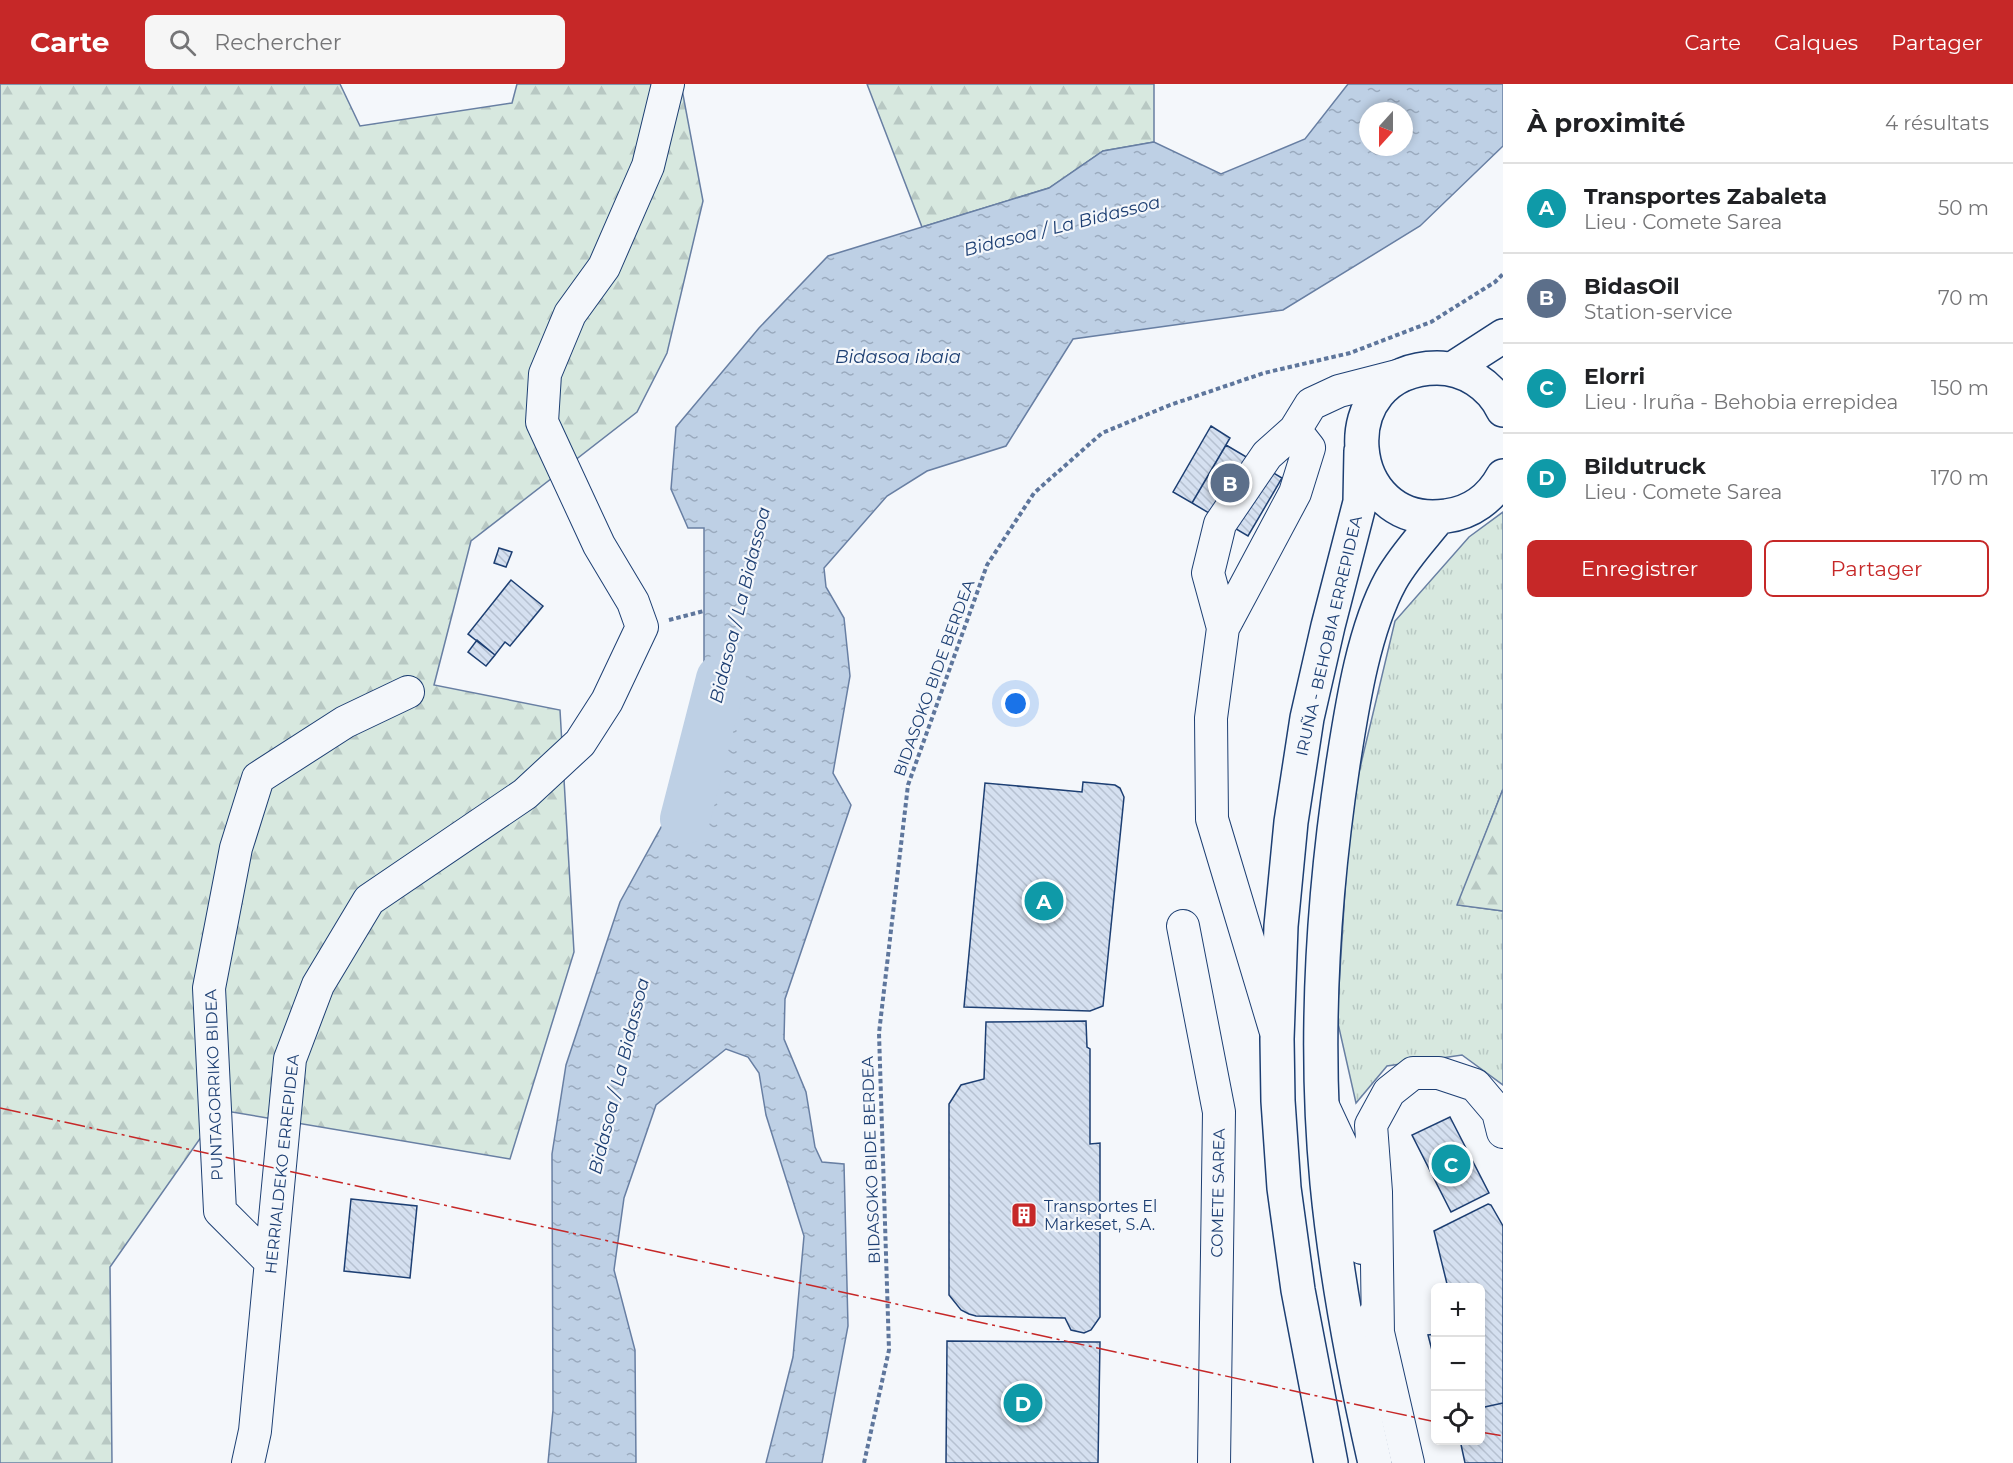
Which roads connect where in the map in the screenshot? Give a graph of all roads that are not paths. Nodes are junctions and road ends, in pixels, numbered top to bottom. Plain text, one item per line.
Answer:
1 (668, 84) edge
2 (1503, 336) edge
3 (1452, 369) junction
4 (1406, 374) junction
5 (1503, 410) edge
6 (1295, 430) junction
7 (1361, 451) junction
8 (1503, 476) edge
9 (1438, 518) junction
10 (1223, 628) junction
11 (408, 692) dead end
12 (1183, 926) dead end
13 (1277, 1039) junction
14 (1322, 1105) junction
15 (1503, 1132) edge
16 (271, 1262) junction
17 (1378, 1335) junction
18 (248, 1463) edge
19 (1214, 1463) edge
20 (1331, 1463) edge
21 (1375, 1463) edge
22 (1408, 1463) edge

1 - 16 street, HERRIALDEKO ERREPIDEA
2 - 3 highway
3 - 4 highway
3 - 5 highway
4 - 6 street
4 - 7 highway, IRUÑA - BEHOBIA ERREPIDEA
6 - 10 street
6 - 10 street
7 - 9 highway
7 - 13 highway, IRUÑA - BEHOBIA ERREPIDEA
8 - 9 highway
9 - 14 highway
10 - 13 street
11 - 16 street, PUNTAGORRIKO BIDEA
12 - 19 street, COMETE SAREA
13 - 20 highway, IRUÑA - BEHOBIA ERREPIDEA
14 - 17 street
14 - 21 highway
15 - 17 street
16 - 18 street, HERRIALDEKO ERREPIDEA
17 - 22 street

